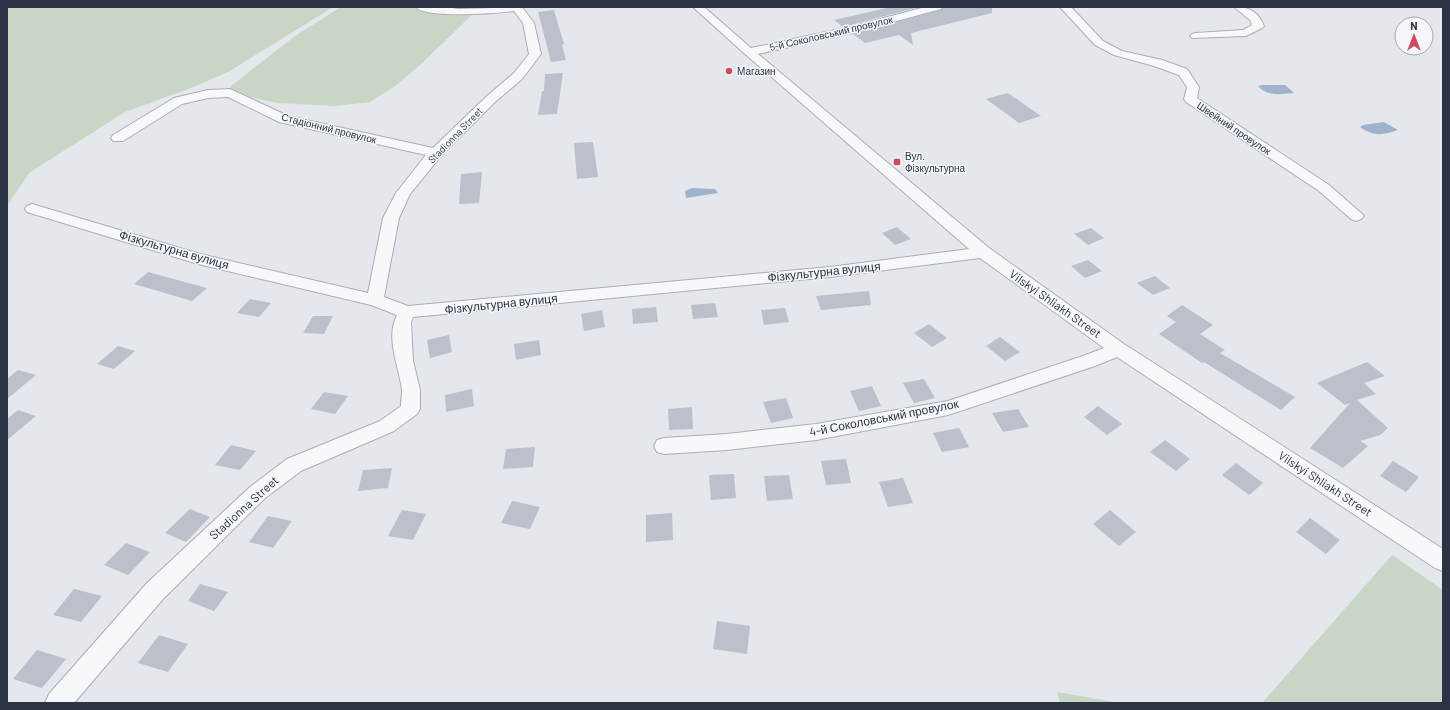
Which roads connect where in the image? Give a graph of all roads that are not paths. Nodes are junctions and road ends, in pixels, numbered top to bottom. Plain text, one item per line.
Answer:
1 (421, 7) edge
2 (698, 7) edge
3 (937, 7) edge
4 (1065, 7) edge
5 (1239, 7) edge
6 (517, 8) edge
7 (1196, 36) dead end
8 (749, 52) junction
9 (118, 138) dead end
10 (435, 154) junction
11 (32, 209) dead end
12 (1356, 216) dead end
13 (983, 252) junction
14 (375, 300) junction
15 (406, 312) junction
16 (1118, 349) junction
17 (664, 446) dead end
18 (1443, 561) edge
19 (58, 703) edge

1 - 6 street
2 - 8 street, Vilskyi Shliakh Street
3 - 8 street, 5-й Соколовський провулок
4 - 12 street, Швейний провулок
5 - 7 street
6 - 10 street, Stadionna Street
8 - 13 street, Vilskyi Shliakh Street
9 - 10 street, Стадіонний провулок
10 - 14 street, Stadionna Street
11 - 14 street, Фізкультурна вулиця
13 - 15 street, Фізкультурна вулиця
13 - 16 street, Vilskyi Shliakh Street
14 - 15 street, Фізкультурна вулиця
15 - 19 street, Stadionna Street
16 - 17 street, 4-й Соколовський провулок
16 - 18 street, Vilskyi Shliakh Street

